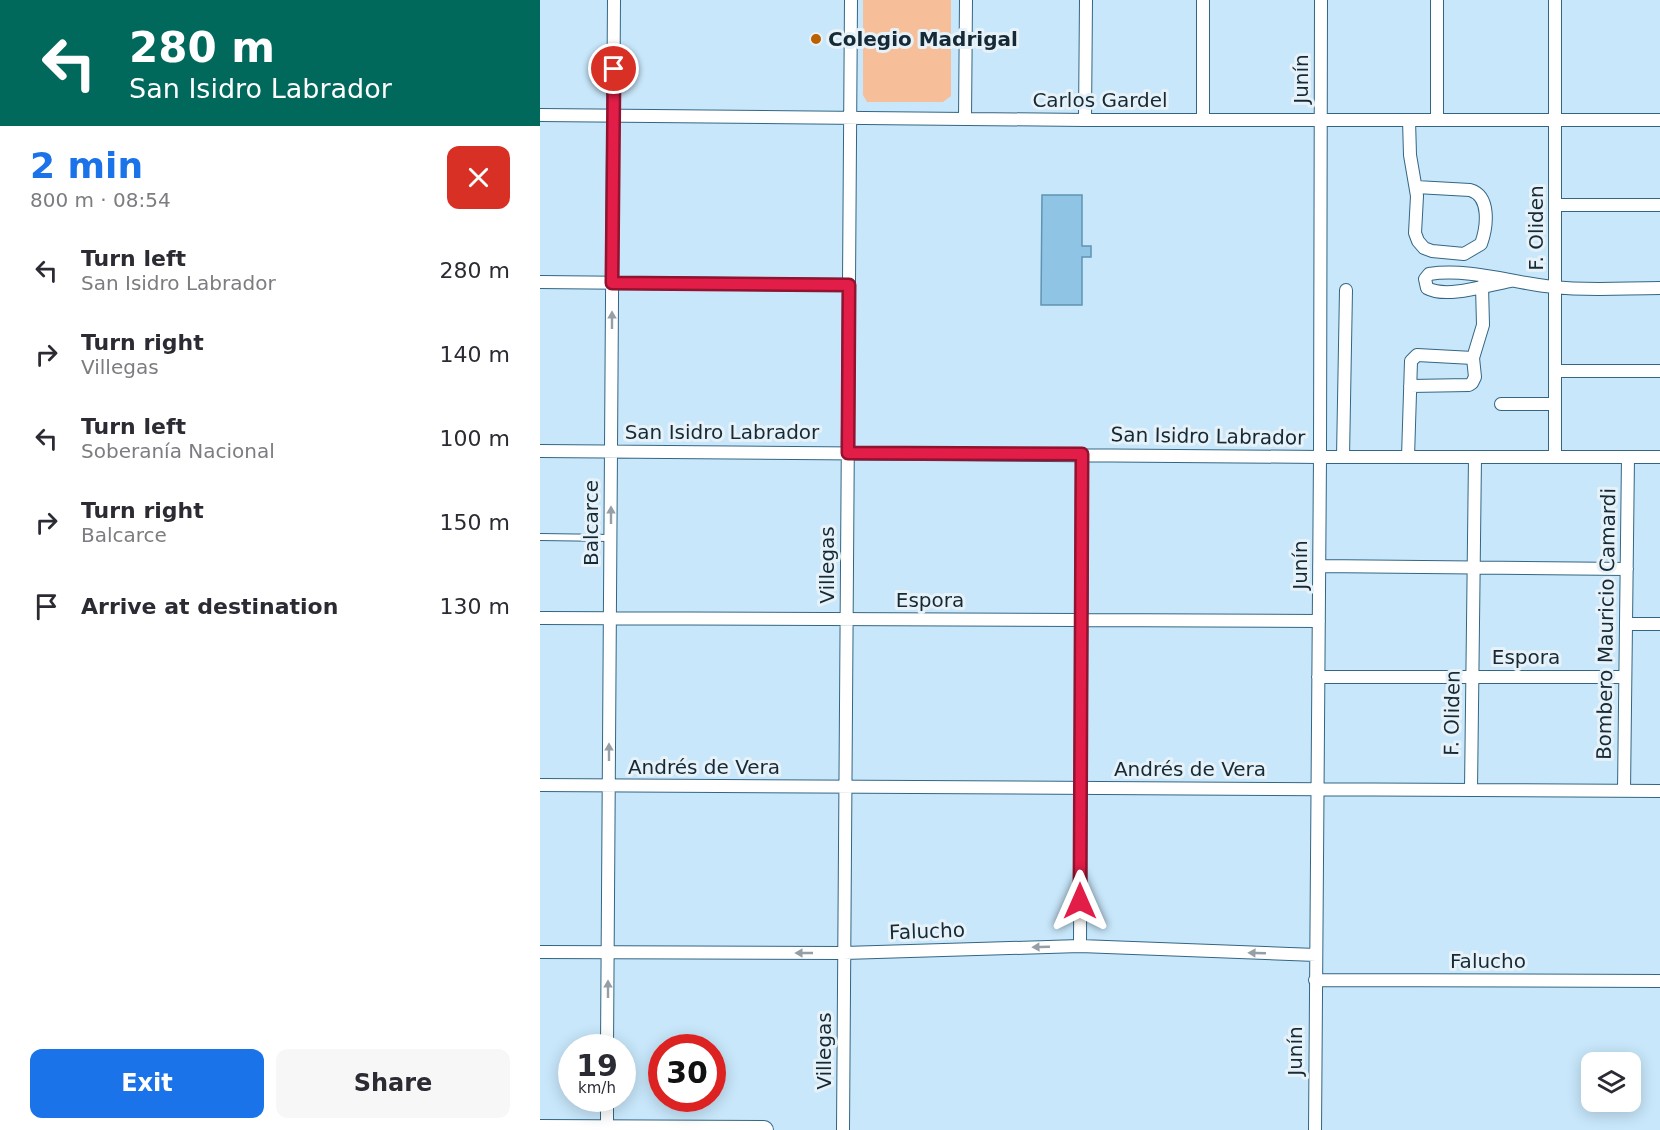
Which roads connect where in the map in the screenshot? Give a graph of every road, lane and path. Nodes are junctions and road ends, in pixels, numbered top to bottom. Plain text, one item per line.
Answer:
1 (614, 0) edge
2 (851, 0) edge
3 (966, 0) edge
4 (1086, 0) edge
5 (1203, 0) edge
6 (1321, 0) edge
7 (1437, 0) edge
8 (1555, 0) edge
9 (540, 115) edge
10 (613, 116) junction
11 (850, 118) junction
12 (965, 119) junction
13 (1085, 120) junction
14 (1203, 120) junction
15 (1321, 120) junction
16 (1409, 120) junction
17 (1437, 120) junction
18 (1660, 120) edge
19 (1556, 121) junction
20 (1416, 187) junction
21 (1556, 205) junction
22 (1660, 205) edge
23 (1509, 280) junction
24 (540, 282) edge
25 (612, 283) junction
26 (849, 285) junction
27 (1482, 286) junction
28 (1555, 288) junction
29 (1660, 288) edge
30 (1346, 290) dead end
31 (1473, 358) junction
32 (1555, 371) junction
33 (1660, 371) edge
34 (1410, 386) junction
35 (1501, 404) dead end
36 (1555, 404) junction
37 (540, 451) edge
38 (611, 451) junction
39 (848, 453) junction
40 (1082, 454) junction
41 (1320, 457) junction
42 (1343, 457) junction
43 (1408, 457) junction
44 (1475, 457) junction
45 (1555, 457) junction
46 (1628, 457) junction
47 (1660, 457) edge
48 (540, 537) edge
49 (611, 538) junction
50 (1319, 566) junction
51 (1474, 567) junction
52 (1627, 569) junction
53 (540, 618) edge
54 (610, 618) junction
55 (846, 619) junction
56 (1081, 620) junction
57 (1319, 621) junction
58 (1626, 624) junction
59 (1660, 624) edge
60 (1318, 677) junction
61 (1472, 677) junction
62 (1625, 677) junction
63 (540, 785) edge
64 (609, 786) junction
65 (845, 787) junction
66 (1080, 788) junction
67 (1317, 789) junction
68 (1471, 790) junction
69 (1624, 791) junction
70 (1660, 791) edge
71 (1080, 946) junction
72 (540, 952) edge
73 (608, 952) junction
74 (844, 953) junction
75 (1316, 955) junction
76 (1315, 980) junction
77 (1660, 981) edge
78 (607, 1034) edge
79 (607, 1112) edge
80 (540, 1129) edge
81 (607, 1130) edge
82 (764, 1130) edge
83 (843, 1130) edge
84 (1314, 1130) edge

1 - 10 street, Balcarce
2 - 11 street, Villegas
3 - 12 street
4 - 13 street
5 - 14 street
6 - 15 street, Junín
7 - 17 street
8 - 19 street, F. Oliden
9 - 10 street, Carlos Gardel
10 - 11 street, Carlos Gardel
10 - 25 street, Balcarce
11 - 12 street, Carlos Gardel
11 - 26 street, Villegas
12 - 13 street, Carlos Gardel
13 - 14 street, Carlos Gardel
14 - 15 street, Carlos Gardel
15 - 16 street, Carlos Gardel
15 - 41 street, Junín
16 - 17 street, Carlos Gardel
16 - 20 street
17 - 19 street, Carlos Gardel
18 - 19 street, Carlos Gardel
19 - 21 street, F. Oliden
20 - 20 street
21 - 22 street
21 - 28 street, F. Oliden
23 - 27 street
23 - 27 street
23 - 28 street
24 - 25 street
25 - 26 street
38 -> 25 street, Balcarce
26 - 39 street, Villegas
27 - 31 street
28 - 29 street
28 - 32 street, F. Oliden
30 - 42 street
31 - 34 street
31 - 34 street
32 - 33 street
32 - 36 street, F. Oliden
34 - 43 street
35 - 36 street
36 - 45 street, F. Oliden
37 - 38 street, San Isidro Labrador
38 - 39 street, San Isidro Labrador
49 -> 38 street, Balcarce
39 - 40 street, San Isidro Labrador
39 - 55 street, Villegas
40 - 41 street, San Isidro Labrador
40 - 56 street
41 - 42 street, San Isidro Labrador
41 - 50 street, Junín
42 - 43 street, San Isidro Labrador
43 - 44 street, San Isidro Labrador
44 - 45 street, San Isidro Labrador
44 - 51 street, F. Oliden
45 - 46 street, San Isidro Labrador
46 - 47 street, San Isidro Labrador
46 - 52 street, Bombero Mauricio Camardi
48 - 49 lane
49 - 54 street, Balcarce
50 - 51 street
50 - 57 street, Junín
51 - 52 street
51 - 61 street, F. Oliden
52 - 58 street, Bombero Mauricio Camardi
53 - 54 street, Espora
54 - 55 street, Espora
64 -> 54 street, Balcarce
55 - 56 street, Espora
55 - 65 street, Villegas
56 - 57 street, Espora
56 - 66 street
57 - 60 street, Junín
58 - 59 street
58 - 62 street, Bombero Mauricio Camardi
60 - 61 street, Espora
60 - 67 street, Junín
61 - 62 street, Espora
61 - 68 street, F. Oliden
62 - 69 street, Bombero Mauricio Camardi
63 - 64 street, Andrés de Vera
64 - 65 street, Andrés de Vera
64 - 73 street, Balcarce
65 - 66 street, Andrés de Vera
65 - 74 street, Villegas
66 - 67 street, Andrés de Vera
66 - 71 street
67 - 68 street, Andrés de Vera
67 - 75 street, Junín
68 - 69 street, Andrés de Vera
69 - 70 street, Andrés de Vera
71 -> 74 street, Falucho
75 -> 71 street, Falucho
72 - 73 street, Falucho
74 -> 73 street, Falucho
78 -> 73 street, Balcarce
74 - 83 street, Villegas
75 - 76 street, Junín
76 - 77 street, Falucho
76 - 84 street, Junín
79 - 81 street
80 - 81 street
81 - 82 street

